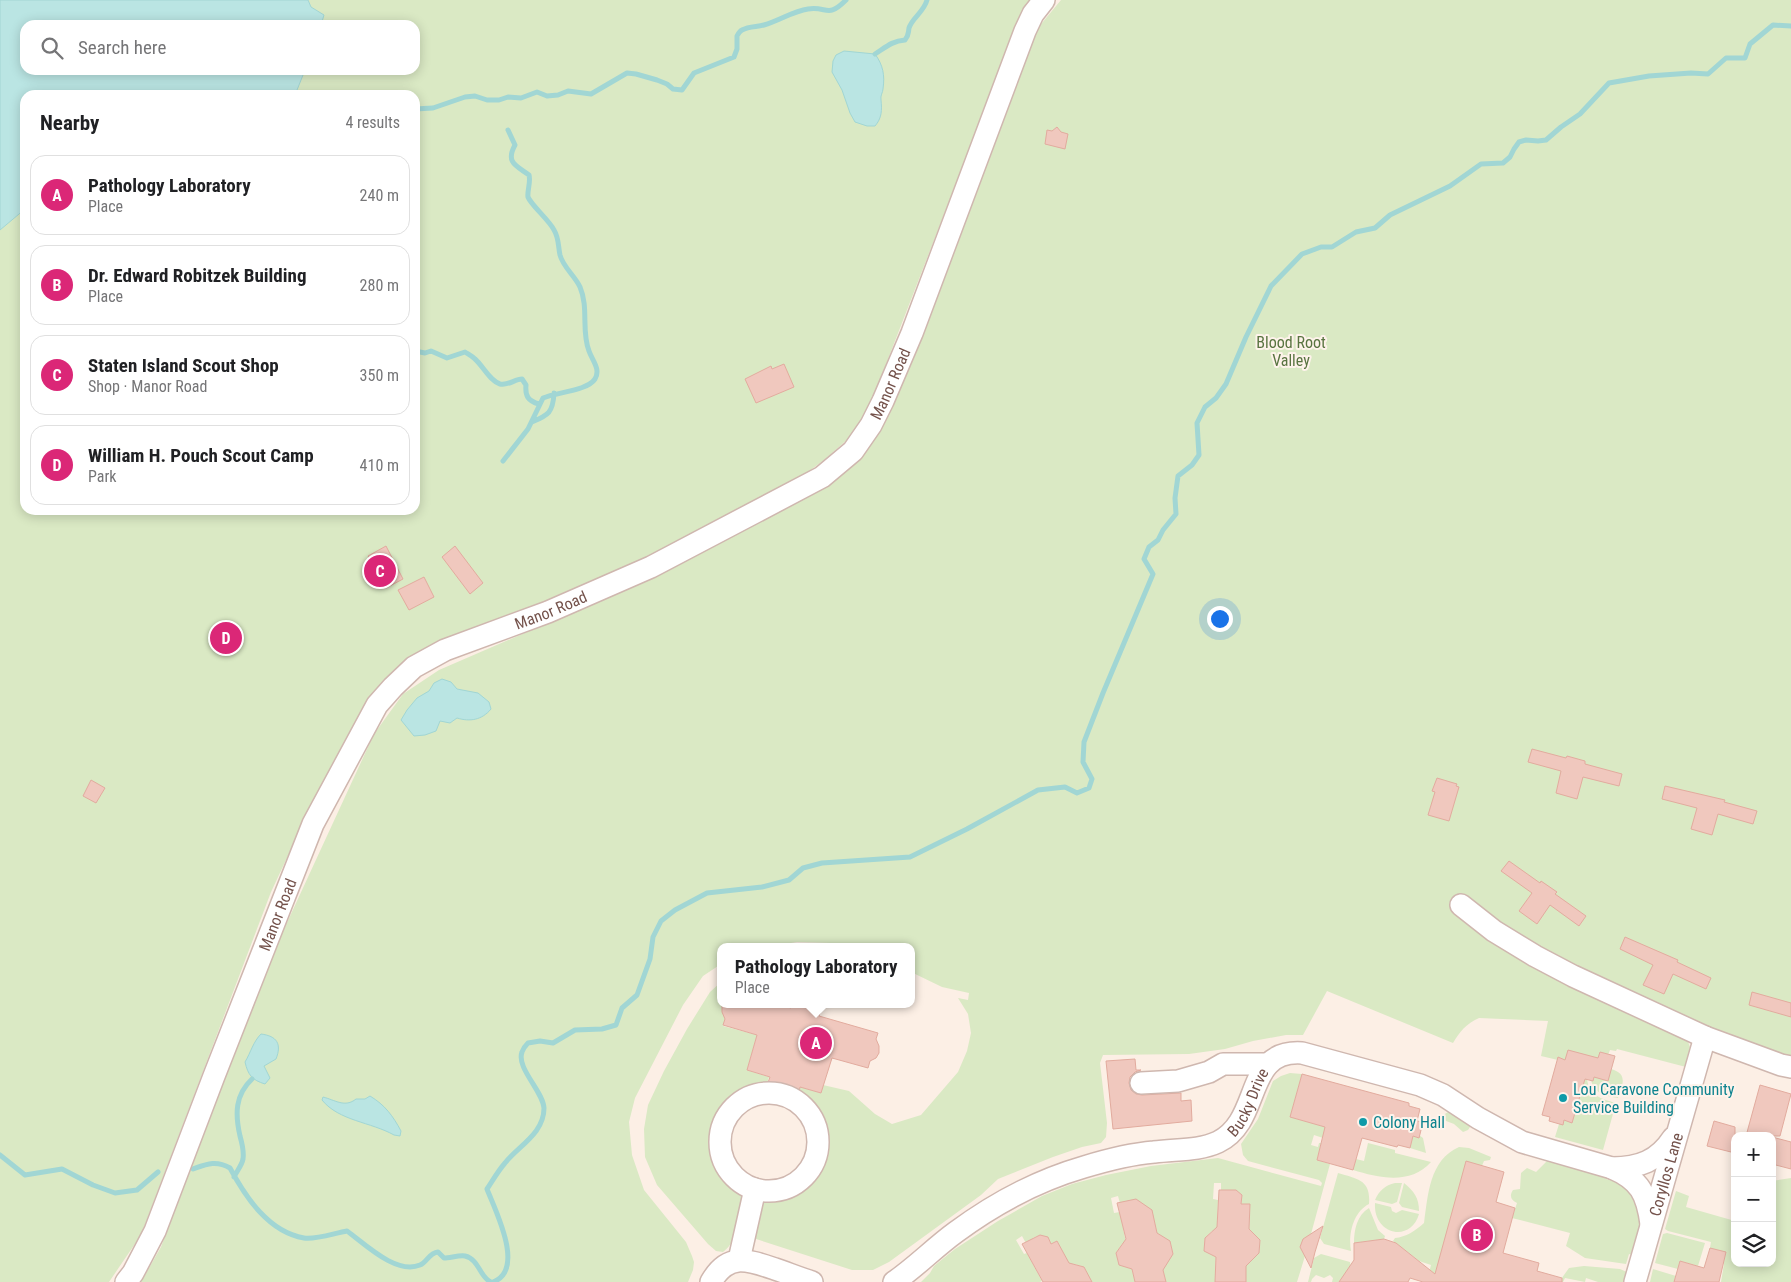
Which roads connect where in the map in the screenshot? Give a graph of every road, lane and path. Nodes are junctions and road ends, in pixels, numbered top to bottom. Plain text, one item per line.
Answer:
1 (1044, 0) edge
2 (1461, 905) dead end
3 (1705, 1037) junction
4 (1268, 1064) junction
5 (1791, 1067) edge
6 (1141, 1083) dead end
7 (1678, 1131) junction
8 (1612, 1168) junction
9 (756, 1189) junction
10 (1651, 1224) junction
11 (735, 1261) junction
12 (126, 1282) edge
13 (711, 1282) edge
14 (812, 1282) edge
15 (894, 1282) edge
16 (1635, 1282) edge

1 - 12 street, Manor Road
2 - 3 street
3 - 5 street
3 - 7 street, Coryllos Lane
4 - 6 street
4 - 8 street, Bucky Drive
4 - 15 street, Bucky Drive
7 - 8 street, Bucky Drive
7 - 10 street, Coryllos Lane
8 - 10 street, Bucky Drive
9 - 9 street
9 - 11 street
10 - 16 street, Coryllos Lane
11 - 13 street
11 - 14 street

